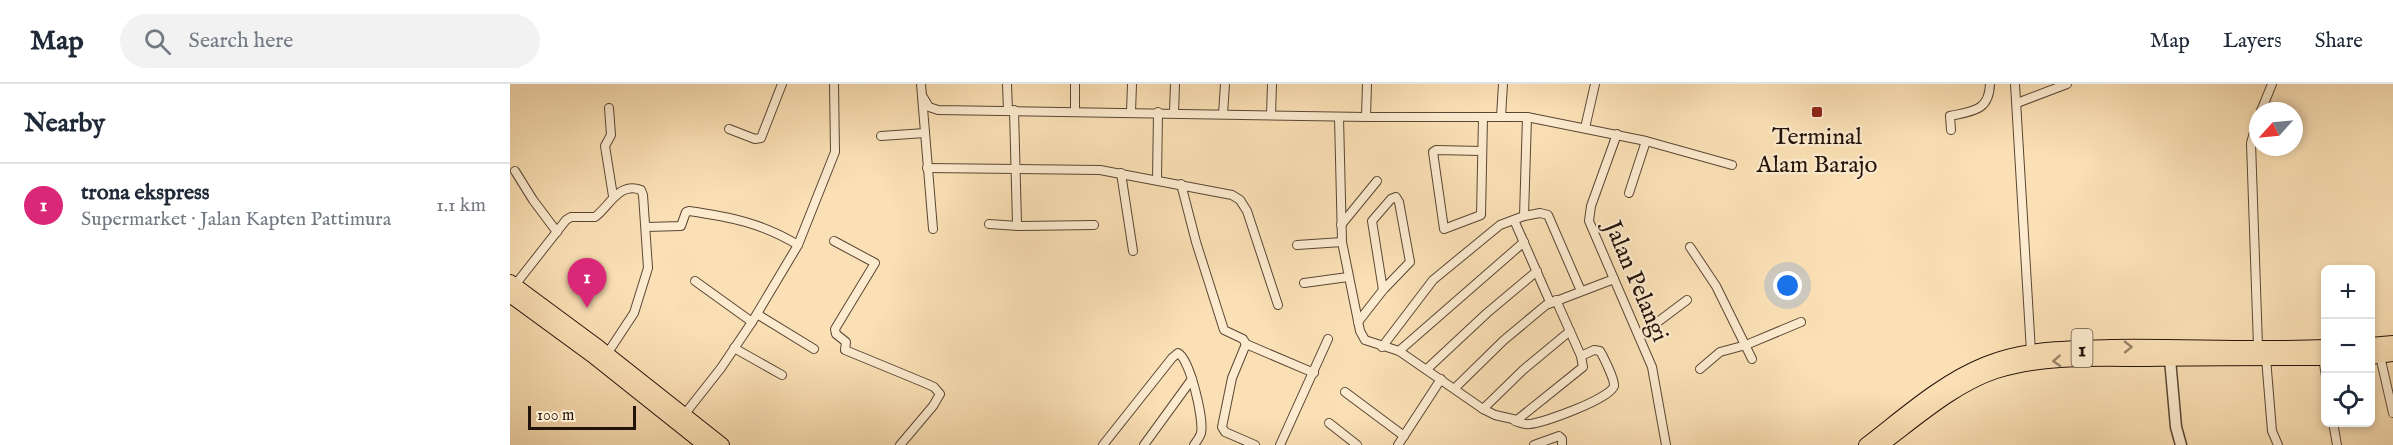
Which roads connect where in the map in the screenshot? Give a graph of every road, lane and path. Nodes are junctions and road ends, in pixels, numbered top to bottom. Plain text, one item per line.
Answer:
1 (782, 84) edge
2 (834, 84) edge
3 (1007, 84) edge
4 (1075, 84) edge
5 (1132, 84) edge
6 (1175, 84) edge
7 (1225, 84) edge
8 (1272, 84) edge
9 (1367, 84) edge
10 (1503, 84) edge
11 (1595, 84) edge
12 (1990, 84) edge
13 (2015, 84) edge
14 (2067, 84) edge
15 (2272, 84) edge
16 (918, 85) edge
17 (2048, 88) edge
18 (923, 97) junction
19 (2265, 102) edge
20 (2017, 103) junction
21 (609, 108) dead end
22 (1011, 111) junction
23 (1075, 111) junction
24 (1131, 112) junction
25 (1158, 112) junction
26 (1174, 113) junction
27 (1223, 114) junction
28 (1270, 115) junction
29 (1339, 117) junction
30 (1366, 117) junction
31 (1484, 117) junction
32 (1501, 117) junction
33 (1527, 117) junction
34 (1585, 128) junction
35 (729, 129) dead end
36 (1951, 130) dead end
37 (925, 133) junction
38 (1617, 134) junction
39 (881, 136) dead end
40 (1646, 141) junction
41 (1482, 151) junction
42 (2251, 156) edge
43 (1732, 165) dead end
44 (927, 168) junction
45 (1016, 168) junction
46 (515, 171) dead end
47 (1122, 173) junction
48 (1157, 179) junction
49 (1377, 181) dead end
50 (1181, 184) junction
51 (1629, 193) dead end
52 (613, 196) junction
53 (1524, 216) junction
54 (1514, 220) junction
55 (989, 224) dead end
56 (1094, 225) dead end
57 (1019, 226) junction
58 (1341, 226) junction
59 (646, 227) junction
60 (933, 229) dead end
61 (557, 232) junction
62 (834, 241) dead end
63 (1342, 242) junction
64 (1524, 242) junction
65 (798, 245) junction
66 (1297, 245) dead end
67 (1689, 247) dead end
68 (1133, 251) dead end
69 (1537, 271) junction
70 (1348, 277) junction
71 (1614, 279) junction
72 (695, 281) dead end
73 (1304, 283) dead end
74 (512, 287) edge
75 (1383, 290) junction
76 (1581, 291) junction
77 (1687, 300) dead end
78 (1553, 301) junction
79 (1278, 305) dead end
80 (754, 318) junction
81 (1358, 322) junction
82 (1801, 322) dead end
83 (1570, 331) junction
84 (1639, 336) junction
85 (1328, 339) dead end
86 (2393, 343) edge
87 (1246, 344) junction
88 (1746, 345) junction
89 (2258, 346) junction
90 (1382, 347) junction
91 (734, 348) junction
92 (814, 349) dead end
93 (1399, 351) junction
94 (2031, 352) junction
95 (2193, 352) junction
96 (2210, 353) junction
97 (2378, 353) edge
98 (607, 354) junction
99 (2321, 354) edge
100 (2321, 354) edge
101 (1581, 356) junction
102 (2266, 358) junction
103 (1752, 359) dead end
104 (2170, 359) junction
105 (1426, 369) junction
106 (1700, 369) dead end
107 (1314, 373) junction
108 (782, 375) dead end
109 (1192, 379) junction
110 (1441, 379) junction
111 (1455, 388) junction
112 (1345, 392) dead end
113 (1483, 409) junction
114 (2393, 413) edge
115 (684, 415) junction
116 (1515, 421) junction
117 (1329, 423) dead end
118 (2334, 427) edge
119 (1404, 436) junction
120 (705, 445) edge
121 (722, 445) edge
122 (900, 445) edge
123 (1102, 445) edge
124 (1144, 445) edge
125 (1194, 445) edge
126 (1255, 445) edge
127 (1280, 445) edge
128 (1358, 445) edge
129 (1398, 445) edge
130 (1534, 445) edge
131 (1562, 445) edge
132 (1665, 445) edge
133 (1866, 445) edge
134 (1881, 445) edge
135 (2181, 445) edge
136 (2278, 445) edge
137 (2337, 445) edge

1 - 35 street
2 - 65 street
3 - 22 street
4 - 23 street
5 - 24 street
6 - 26 street
7 - 27 street
8 - 28 street
9 - 30 street
10 - 32 street
11 - 34 street
12 - 36 street
13 - 20 street
14 - 17 street
15 - 19 street
16 - 18 street
17 - 20 street
18 - 22 street
18 - 37 street
20 - 94 street
21 - 52 street
22 - 23 street
22 - 45 street
23 - 24 street
24 - 25 street
25 - 26 street
25 - 48 street
26 - 27 street
27 - 28 street
28 - 29 street
29 - 30 street
29 - 58 street
30 - 31 street
31 - 32 street
31 - 41 street
32 - 33 street
33 - 34 street
33 - 53 street
34 - 38 street
37 - 39 street
37 - 44 street
38 - 40 street
38 - 71 street, Jalan Pelangi
40 - 43 street
40 - 51 street
41 - 41 street
42 - 89 street
44 - 45 street
44 - 60 street
45 - 47 street
45 - 57 street
46 - 61 street
47 - 48 street
47 - 68 street
48 - 50 street
49 - 58 street
50 - 79 street
50 - 87 street
52 - 59 street
52 - 61 street
53 - 54 street
53 - 76 street
54 - 64 street
54 - 90 street
55 - 57 street
56 - 57 street
58 - 63 street
59 - 65 street
59 - 98 street
61 - 74 street
62 - 122 street
63 - 66 street
63 - 70 street
64 - 69 street
64 - 93 street
65 - 80 street
67 - 88 street
69 - 78 street
69 - 105 street
70 - 73 street
70 - 81 street
71 - 76 street
71 - 84 street, Jalan Pelangi
72 - 80 street
74 - 98 main road
74 - 120 main road
75 - 75 street
75 - 81 street
76 - 78 street
77 - 84 street
78 - 83 street
78 - 111 street
80 - 91 street
80 - 92 street
81 - 90 street
82 - 88 street
83 - 101 street
83 - 113 street
84 - 132 street, Jalan Pelangi
85 - 107 street
86 - 97 main road
87 - 107 street
87 - 126 street
88 - 103 street
88 - 106 street
89 - 96 main road, 1
89 - 99 main road, 1
90 - 93 street
91 - 108 street
91 - 115 street
93 - 105 street
94 -> 95 main road, 1
94 - 133 main road, 1
95 - 96 main road, 1
95 - 104 main road, 1
96 - 102 main road, 1
97 - 114 street
98 - 115 main road
100 - 102 main road, 1
101 - 116 street
101 - 116 street
102 - 136 street
104 -> 134 main road, 1
104 - 135 street
105 - 110 street
107 - 127 street
109 - 123 street
109 - 124 street
109 - 125 street
110 - 111 street
110 - 119 street
111 - 113 street
112 - 119 street
113 - 116 street
115 - 121 main road
117 - 128 street
118 - 137 street
119 - 129 street
130 - 131 street

